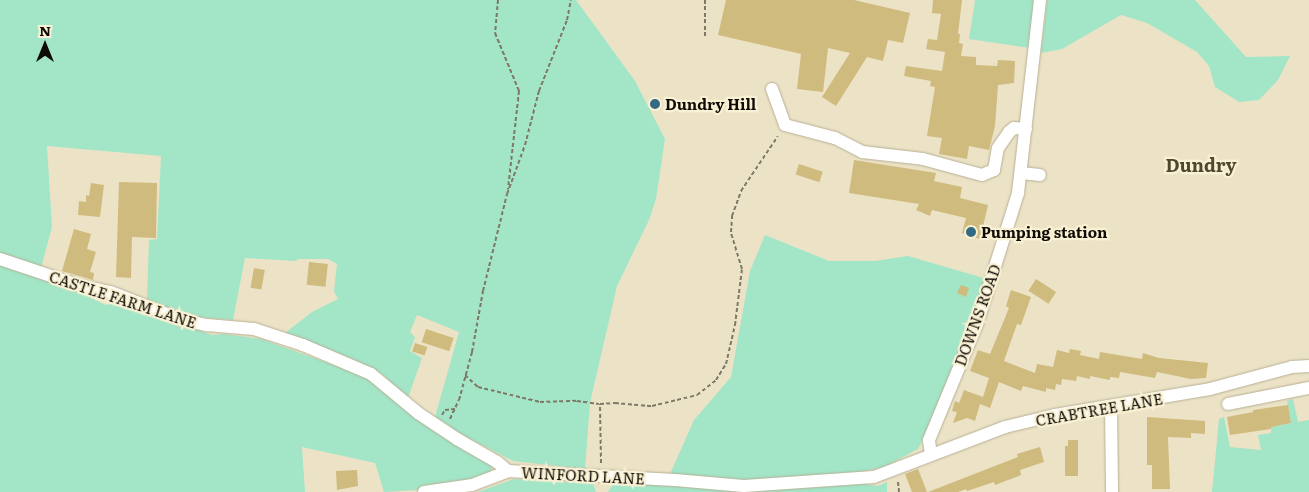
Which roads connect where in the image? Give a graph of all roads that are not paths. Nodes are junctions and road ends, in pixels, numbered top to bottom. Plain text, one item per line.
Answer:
1 (1040, 0) edge
2 (772, 89) dead end
3 (1026, 130) junction
4 (1021, 173) junction
5 (1040, 175) dead end
6 (0, 259) edge
7 (1309, 366) edge
8 (1309, 388) edge
9 (1228, 404) dead end
10 (1111, 406) junction
11 (931, 455) junction
12 (893, 470) joint
13 (508, 471) junction
14 (424, 492) edge
15 (1112, 492) edge

1 - 3 street, DOWNS ROAD
2 - 3 street
3 - 4 street, DOWNS ROAD
4 - 5 street
4 - 11 street, DOWNS ROAD
6 - 13 street, CASTLE FARM LANE
7 - 10 street, CRABTREE LANE
8 - 9 street
10 - 11 street, CRABTREE LANE
10 - 15 street
11 - 12 street, CRABTREE LANE
12 - 13 street, WINFORD LANE
13 - 14 street, WINFORD LANE

